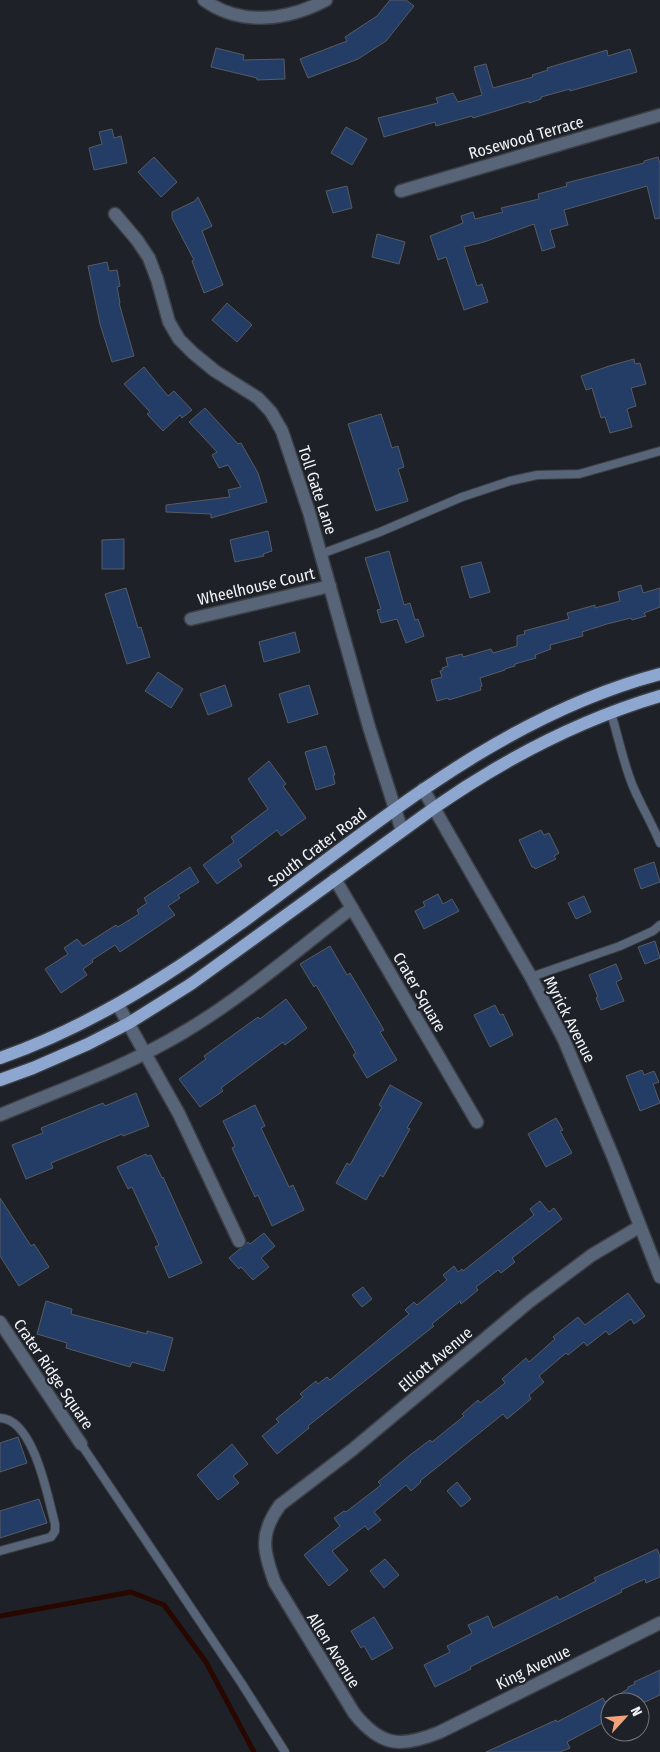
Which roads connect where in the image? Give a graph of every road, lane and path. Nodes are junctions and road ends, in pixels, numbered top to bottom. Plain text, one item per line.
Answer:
1 (326, 0) edge
2 (205, 1) edge
3 (660, 116) edge
4 (401, 191) dead end
5 (115, 214) dead end
6 (660, 451) edge
7 (321, 554) junction
8 (330, 586) junction
9 (191, 619) dead end
10 (660, 674) edge
11 (660, 696) edge
12 (611, 713) junction
13 (423, 789) junction
14 (434, 808) junction
15 (395, 809) junction
16 (402, 831) junction
17 (660, 843) edge
18 (335, 879) junction
19 (352, 908) junction
20 (660, 925) edge
21 (530, 977) junction
22 (118, 1005) junction
23 (128, 1023) junction
24 (144, 1053) junction
25 (0, 1058) edge
26 (0, 1080) edge
27 (0, 1115) edge
28 (476, 1122) dead end
29 (640, 1228) junction
30 (240, 1241) dead end
31 (660, 1277) edge
32 (0, 1322) edge
33 (0, 1418) edge
34 (81, 1444) joint
35 (266, 1530) joint
36 (0, 1551) edge
37 (660, 1623) edge
38 (421, 1740) joint
39 (285, 1752) edge

1 - 2 street
3 - 4 street, Rosewood Terrace
5 - 7 street, Toll Gate Lane
6 - 7 lane
7 - 8 street, Toll Gate Lane
8 - 9 street, Wheelhouse Court
8 - 15 street, Toll Gate Lane
10 - 13 main road, South Crater Road
11 - 12 main road
12 - 14 main road
12 - 17 lane
13 - 14 street, Myrick Avenue
13 - 15 main road, South Crater Road
14 - 16 main road
14 - 21 street, Myrick Avenue
15 - 16 street, Toll Gate Lane
15 - 22 main road, South Crater Road
16 - 18 main road
18 - 19 street, Crater Square
18 - 23 main road
19 - 24 street
19 - 28 street, Crater Square
20 - 21 lane
21 - 29 street, Myrick Avenue
22 - 23 street
22 - 25 main road, South Crater Road
23 - 24 street
23 - 26 main road
24 - 27 street
24 - 30 street
29 - 31 street, Myrick Avenue
29 - 35 street, Elliott Avenue
32 - 34 street, Crater Ridge Square
33 - 36 lane
34 - 39 lane
35 - 38 street, Allen Avenue
37 - 38 street, King Avenue

